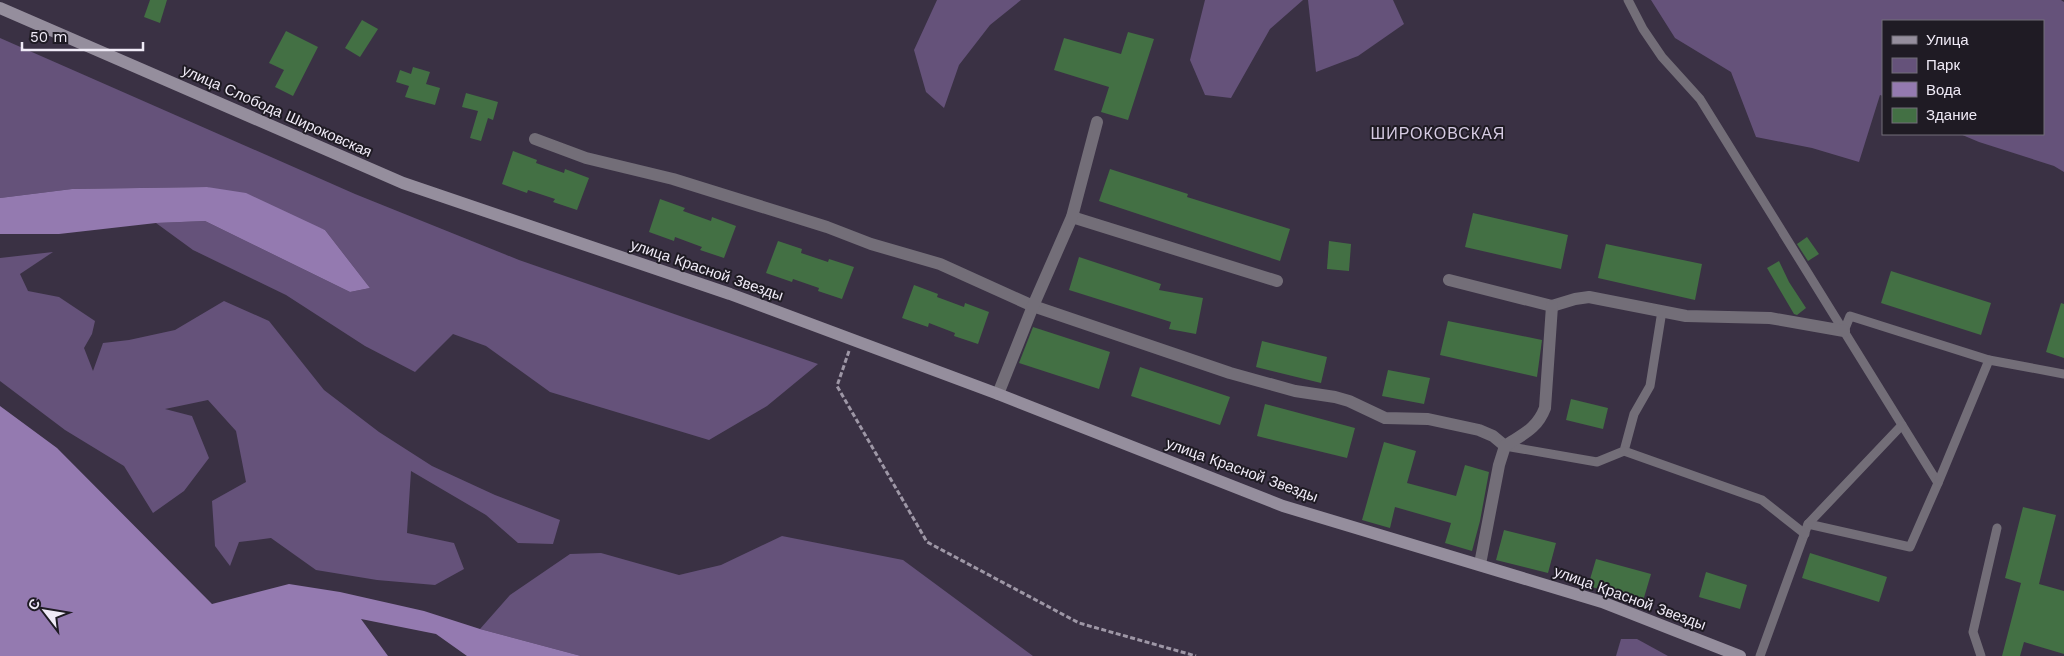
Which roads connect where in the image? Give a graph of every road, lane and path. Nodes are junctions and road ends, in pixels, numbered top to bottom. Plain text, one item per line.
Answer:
1 (1628, 0) edge
2 (0, 8) edge
3 (1097, 122) dead end
4 (535, 139) dead end
5 (403, 183) joint
6 (1072, 216) junction
7 (1448, 280) dead end
8 (1277, 281) dead end
9 (1033, 306) junction
10 (1552, 306) junction
11 (1662, 311) junction
12 (1844, 331) junction
13 (852, 340) junction
14 (1989, 360) junction
15 (2064, 374) edge
16 (998, 394) junction
17 (1902, 425) junction
18 (1505, 446) junction
19 (1624, 452) junction
20 (1938, 483) junction
21 (1808, 524) junction
22 (1997, 528) dead end
23 (1805, 534) junction
24 (1480, 564) junction
25 (1196, 656) edge
26 (1740, 656) edge
27 (1760, 656) edge
28 (1981, 656) edge

1 - 12 lane
2 - 5 street, улица Слобода Широковская
3 - 6 street
4 - 9 street
5 - 13 street, улица Красной Звезды
6 - 8 street
6 - 9 street
7 - 10 street
9 - 16 street
9 - 18 street
10 - 11 street
10 - 18 street
11 - 12 street
11 - 19 lane
12 - 14 lane
12 - 17 lane
13 - 16 street, улица Красной Звезды
13 - 25 path
14 - 15 lane
14 - 20 lane
16 - 24 street, улица Красной Звезды
17 - 20 lane
17 - 21 lane
18 - 19 lane
18 - 24 street
19 - 23 lane
20 - 21 lane
21 - 23 lane
22 - 28 lane
23 - 27 lane
24 - 26 street, улица Красной Звезды

